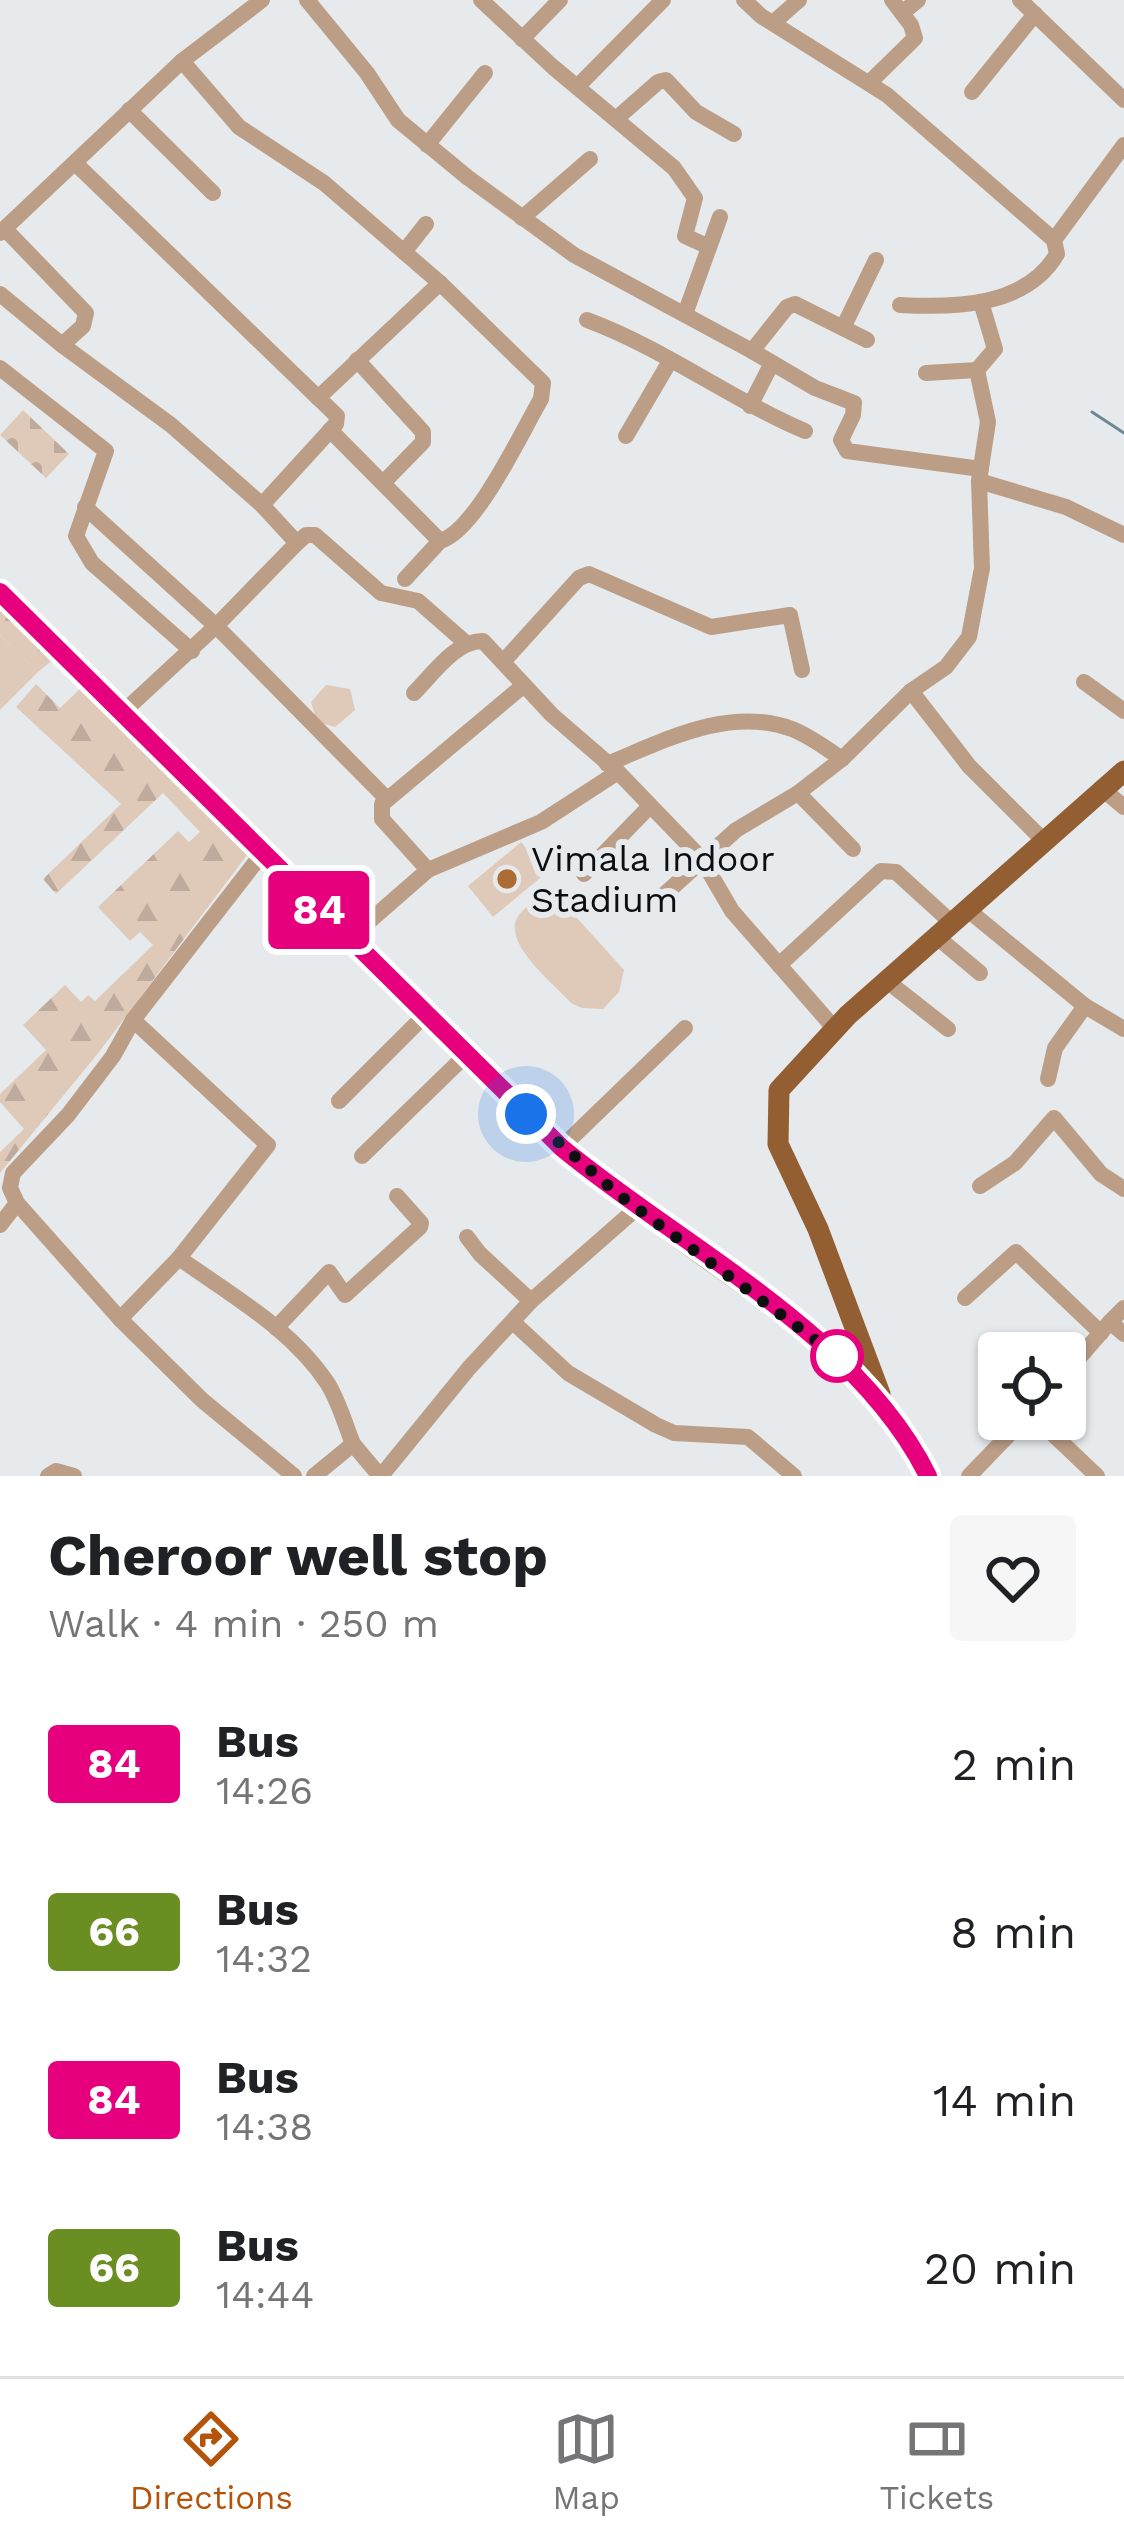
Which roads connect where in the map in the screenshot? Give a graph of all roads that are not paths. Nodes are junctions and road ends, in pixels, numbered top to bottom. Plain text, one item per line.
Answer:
1 (262, 0) edge
2 (307, 0) edge
3 (482, 0) edge
4 (560, 0) edge
5 (663, 0) edge
6 (743, 0) edge
7 (799, 0) edge
8 (918, 0) edge
9 (1020, 0) edge
10 (897, 6) edge
11 (1035, 14) junction
12 (774, 22) junction
13 (522, 39) junction
14 (182, 61) junction
15 (485, 73) dead end
16 (869, 83) junction
17 (577, 87) junction
18 (972, 92) dead end
19 (1124, 100) edge
20 (129, 110) junction
21 (617, 118) junction
22 (734, 134) dead end
23 (428, 145) junction
24 (1124, 145) edge
25 (590, 159) dead end
26 (75, 163) junction
27 (213, 193) dead end
28 (719, 217) dead end
29 (522, 218) junction
30 (426, 224) dead end
31 (3, 231) edge
32 (1054, 240) junction
33 (709, 247) junction
34 (404, 252) junction
35 (876, 260) dead end
36 (440, 284) junction
37 (0, 294) edge
38 (981, 302) junction
39 (900, 305) dead end
40 (685, 314) junction
41 (587, 320) dead end
42 (843, 328) junction
43 (867, 340) dead end
44 (62, 345) junction
45 (752, 351) junction
46 (357, 360) junction
47 (670, 361) junction
48 (772, 363) junction
49 (0, 368) edge
50 (977, 370) junction
51 (926, 373) dead end
52 (318, 398) junction
53 (750, 406) junction
54 (330, 430) junction
55 (805, 430) dead end
56 (626, 436) dead end
57 (980, 475) junction
58 (383, 483) junction
59 (262, 505) junction
60 (85, 507) junction
61 (1124, 535) edge
62 (440, 541) junction
63 (297, 543) junction
64 (405, 579) dead end
65 (0, 592) edge
66 (216, 626) junction
67 (467, 644) junction
68 (191, 651) junction
69 (503, 662) junction
70 (802, 670) dead end
71 (1084, 682) dead end
72 (524, 685) junction
73 (910, 691) junction
74 (414, 694) dead end
75 (1124, 711) edge
76 (121, 714) junction
77 (842, 758) junction
78 (612, 768) junction
79 (1124, 771) edge
80 (1101, 788) junction
81 (798, 793) junction
82 (386, 798) junction
83 (650, 806) junction
84 (1124, 808) edge
85 (1043, 840) junction
86 (853, 850) dead end
87 (262, 854) junction
88 (701, 858) junction
89 (428, 871) junction
90 (584, 874) dead end
91 (656, 902) dead end
92 (953, 924) junction
93 (349, 939) junction
94 (778, 965) junction
95 (980, 973) dead end
96 (887, 981) junction
97 (1085, 1006) junction
98 (425, 1015) junction
99 (133, 1020) junction
100 (685, 1028) dead end
101 (835, 1029) junction
102 (948, 1029) dead end
103 (1124, 1029) edge
104 (466, 1055) junction
105 (1048, 1079) dead end
106 (339, 1101) dead end
107 (562, 1148) junction
108 (362, 1156) dead end
109 (980, 1186) dead end
110 (1124, 1189) edge
111 (397, 1196) dead end
112 (17, 1203) junction
113 (637, 1208) junction
114 (0, 1225) edge
115 (467, 1237) dead end
116 (179, 1258) junction
117 (964, 1298) dead end
118 (531, 1300) junction
119 (1124, 1307) edge
120 (120, 1319) junction
121 (514, 1323) junction
122 (277, 1328) junction
123 (1112, 1330) edge
124 (1086, 1355) edge
125 (885, 1406) junction
126 (1004, 1440) edge
127 (1059, 1440) edge
128 (353, 1444) junction
129 (380, 1475) edge
130 (48, 1476) edge
131 (74, 1476) edge
132 (294, 1476) edge
133 (314, 1476) edge
134 (794, 1476) edge
135 (928, 1476) edge
136 (969, 1476) edge
137 (1097, 1476) edge

1 - 14 street
2 - 23 street
3 - 13 street
4 - 13 street
5 - 17 street
6 - 12 street
7 - 12 street
8 - 10 street
9 - 11 street
10 - 16 street
11 - 18 street
11 - 19 street
12 - 16 street
13 - 17 street
14 - 20 street
14 - 34 street
15 - 23 street
16 - 32 street
17 - 21 street
20 - 26 street
20 - 27 street
21 - 22 street
21 - 33 street
23 - 29 street
24 - 32 street
25 - 29 street
26 - 31 street
26 - 52 street
28 - 33 street
29 - 40 street
30 - 34 street
31 - 44 street
32 - 38 street
33 - 40 street
34 - 36 street
35 - 42 street
36 - 46 street
36 - 62 street
37 - 44 street
38 - 39 street
38 - 50 street
40 - 45 street
41 - 47 street
42 - 43 street
42 - 45 street
44 - 59 street
45 - 48 street
46 - 52 street
46 - 58 street
47 - 53 street
47 - 56 street
48 - 53 street
48 - 57 street
49 - 60 street
50 - 51 street
50 - 57 street
52 - 54 street
53 - 55 street
54 - 58 street
54 - 59 street
57 - 61 street
57 - 73 street
58 - 62 street
59 - 63 street
60 - 66 street
60 - 68 street
62 - 64 street
63 - 66 street
63 - 67 street
65 - 76 main road
66 - 68 street
66 - 82 street
67 - 69 street
67 - 74 street
68 - 76 street
69 - 70 street
69 - 72 street
71 - 75 street
72 - 78 street
72 - 82 street
73 - 77 street
73 - 85 street
76 - 87 main road
77 - 78 street
77 - 81 street
78 - 83 street
78 - 89 street
79 - 80 main road
80 - 84 street
80 - 85 main road
81 - 86 street
81 - 88 street
82 - 89 street
83 - 88 street
83 - 90 street
85 - 92 main road
87 - 93 main road
87 - 99 street
88 - 91 street
88 - 94 street
89 - 93 street
92 - 94 street
92 - 95 street
92 - 96 main road
92 - 97 street
93 - 98 main road
94 - 101 street
96 - 101 main road
96 - 102 street
97 - 103 street
97 - 105 street
98 - 104 main road
98 - 106 street
99 - 112 street
99 - 116 street
100 - 107 street
101 - 125 main road
104 - 107 main road
104 - 108 street
107 - 113 main road
109 - 110 street
111 - 122 street
112 - 114 street
112 - 120 street
113 - 118 street
113 - 125 main road
115 - 118 street
116 - 120 street
116 - 122 street
117 - 123 street
118 - 121 street
119 - 123 street
120 - 132 street
121 - 129 street
121 - 134 street
122 - 128 street
123 - 124 street
125 - 135 main road
126 - 136 street
127 - 137 street
128 - 129 street
128 - 133 street
130 - 131 street

